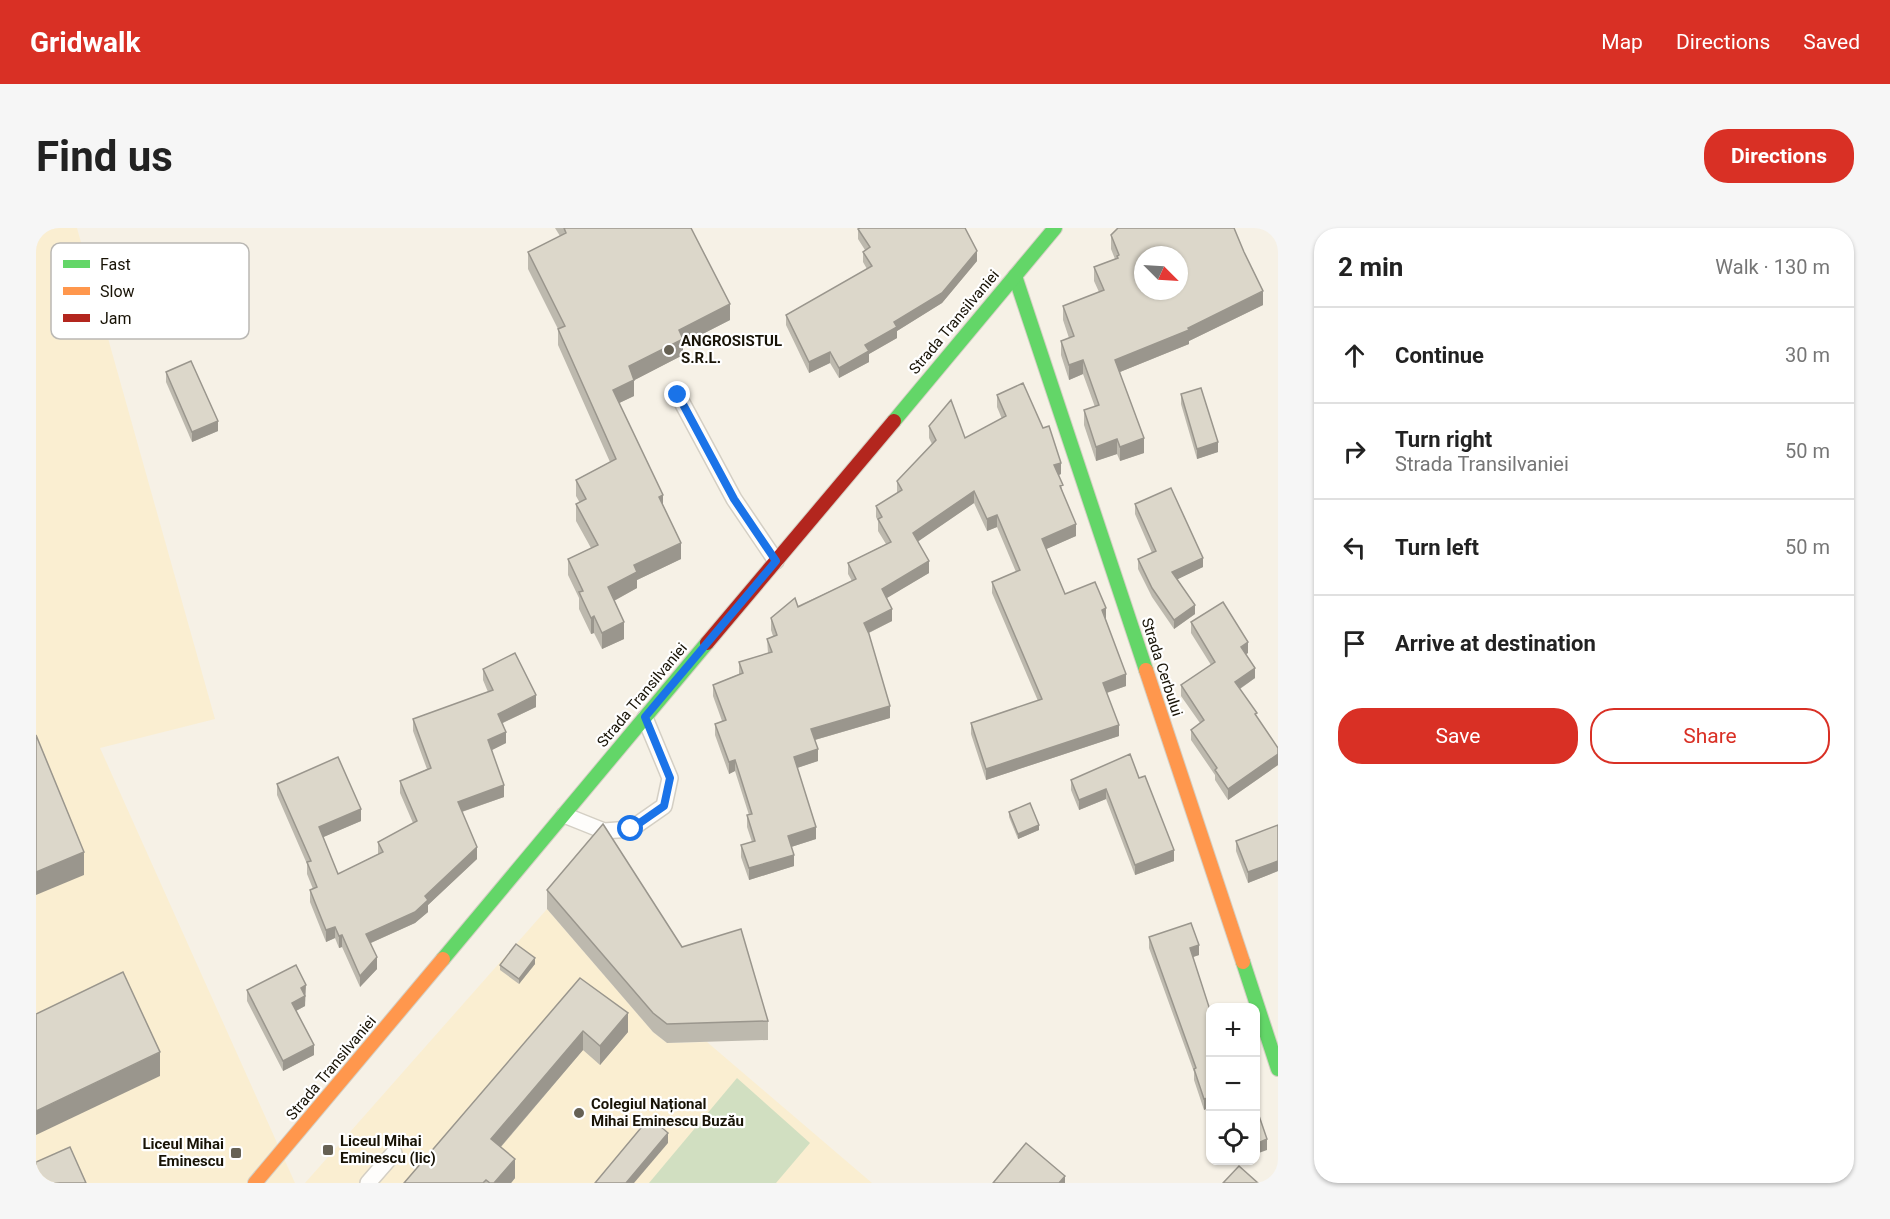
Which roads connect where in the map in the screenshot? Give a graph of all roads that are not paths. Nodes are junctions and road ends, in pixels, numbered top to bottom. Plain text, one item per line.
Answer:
1 (1055, 228) edge
2 (1015, 276) junction
3 (678, 395) dead end
4 (776, 561) junction
5 (645, 717) junction
6 (564, 815) junction
7 (1278, 1069) edge
8 (394, 1153) dead end
9 (264, 1180) edge
10 (368, 1183) edge

1 - 2 main road, Strada Transilvaniei
2 - 4 main road, Strada Transilvaniei
2 - 7 main road, Strada Cerbului
3 - 4 lane
4 - 5 main road, Strada Transilvaniei
5 - 6 main road, Strada Transilvaniei
5 - 6 lane
6 - 9 main road, Strada Transilvaniei
8 - 10 lane

